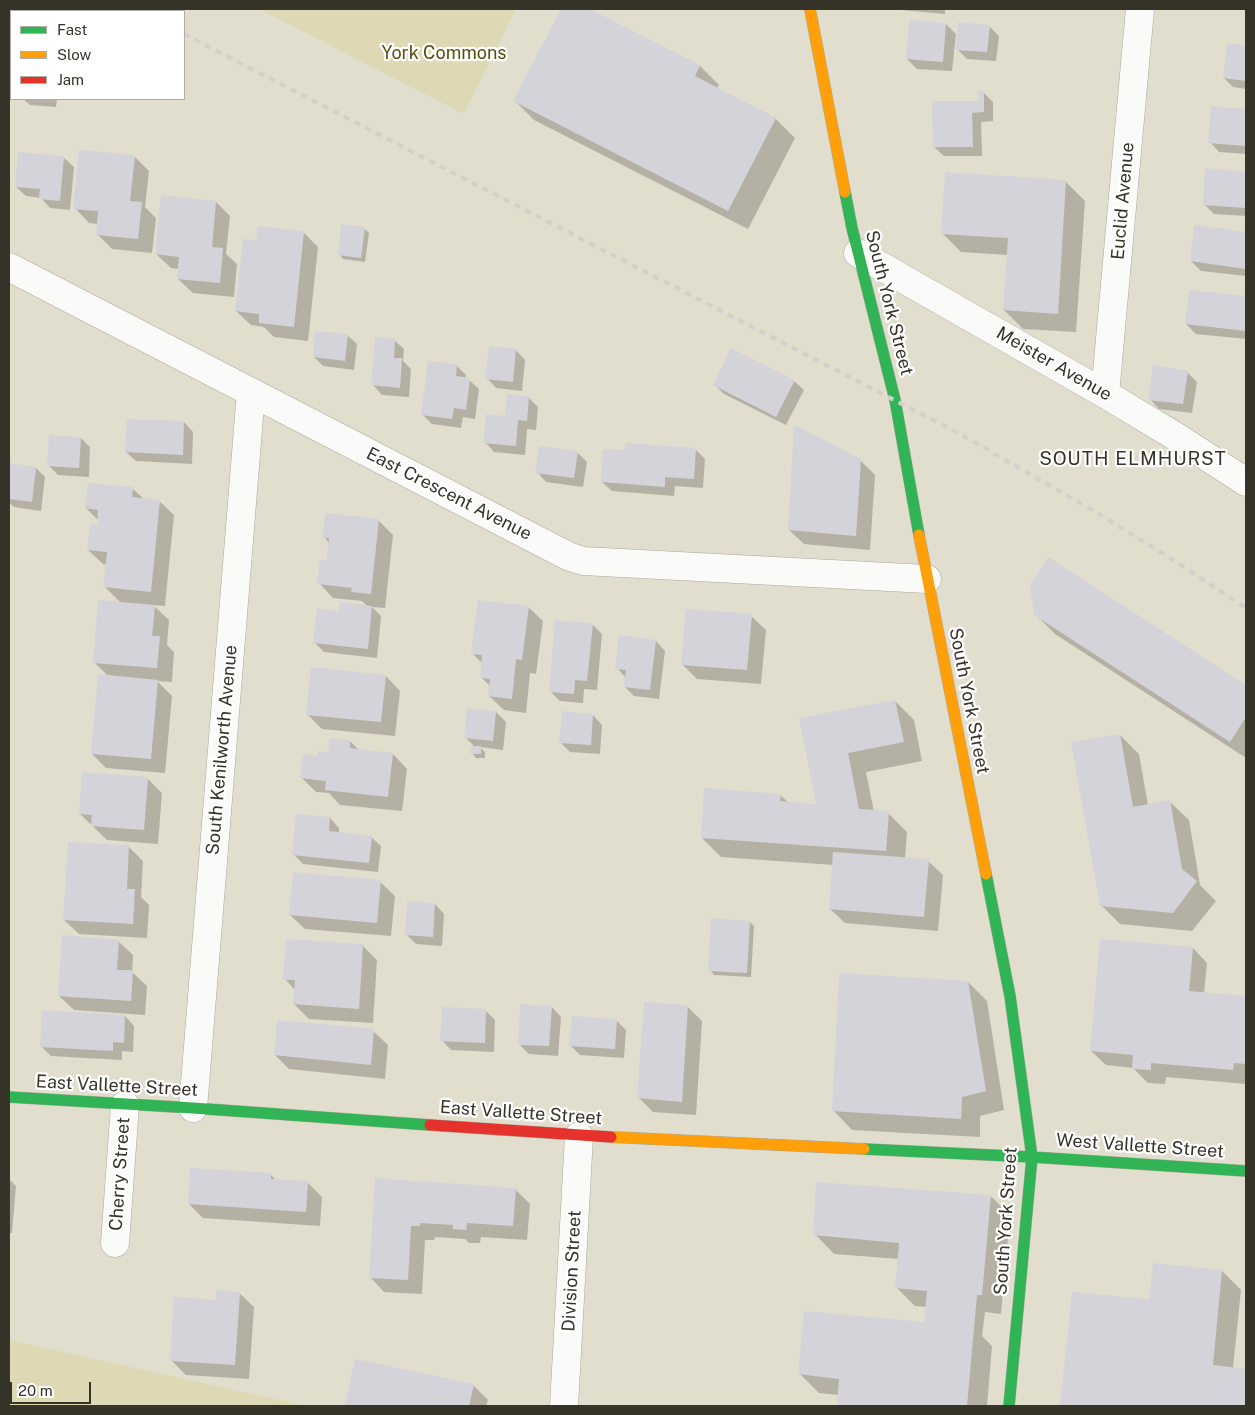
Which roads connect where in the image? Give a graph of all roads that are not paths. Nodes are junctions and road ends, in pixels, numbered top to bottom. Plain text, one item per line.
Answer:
1 (810, 9) edge
2 (1140, 9) edge
3 (858, 253) junction
4 (9, 268) edge
5 (251, 392) junction
6 (1105, 394) junction
7 (1246, 482) edge
8 (927, 579) junction
9 (9, 1098) edge
10 (125, 1105) junction
11 (193, 1108) junction
12 (580, 1136) junction
13 (1032, 1157) junction
14 (1246, 1171) edge
15 (115, 1243) dead end
16 (564, 1406) edge
17 (1009, 1406) edge

1 - 3 main road, South York Street
2 - 6 street, Euclid Avenue
3 - 6 street, Meister Avenue
3 - 8 main road, South York Street
4 - 5 street, East Crescent Avenue
5 - 8 street, East Crescent Avenue
5 - 11 street, South Kenilworth Avenue
6 - 7 street, Meister Avenue
8 - 13 main road, South York Street
9 - 10 main road, East Vallette Street
10 - 11 main road, East Vallette Street
10 - 15 street, Cherry Street
11 - 12 main road, East Vallette Street
12 - 13 main road, East Vallette Street
12 - 16 street, Division Street
13 - 14 main road, West Vallette Street
13 - 17 main road, South York Street

